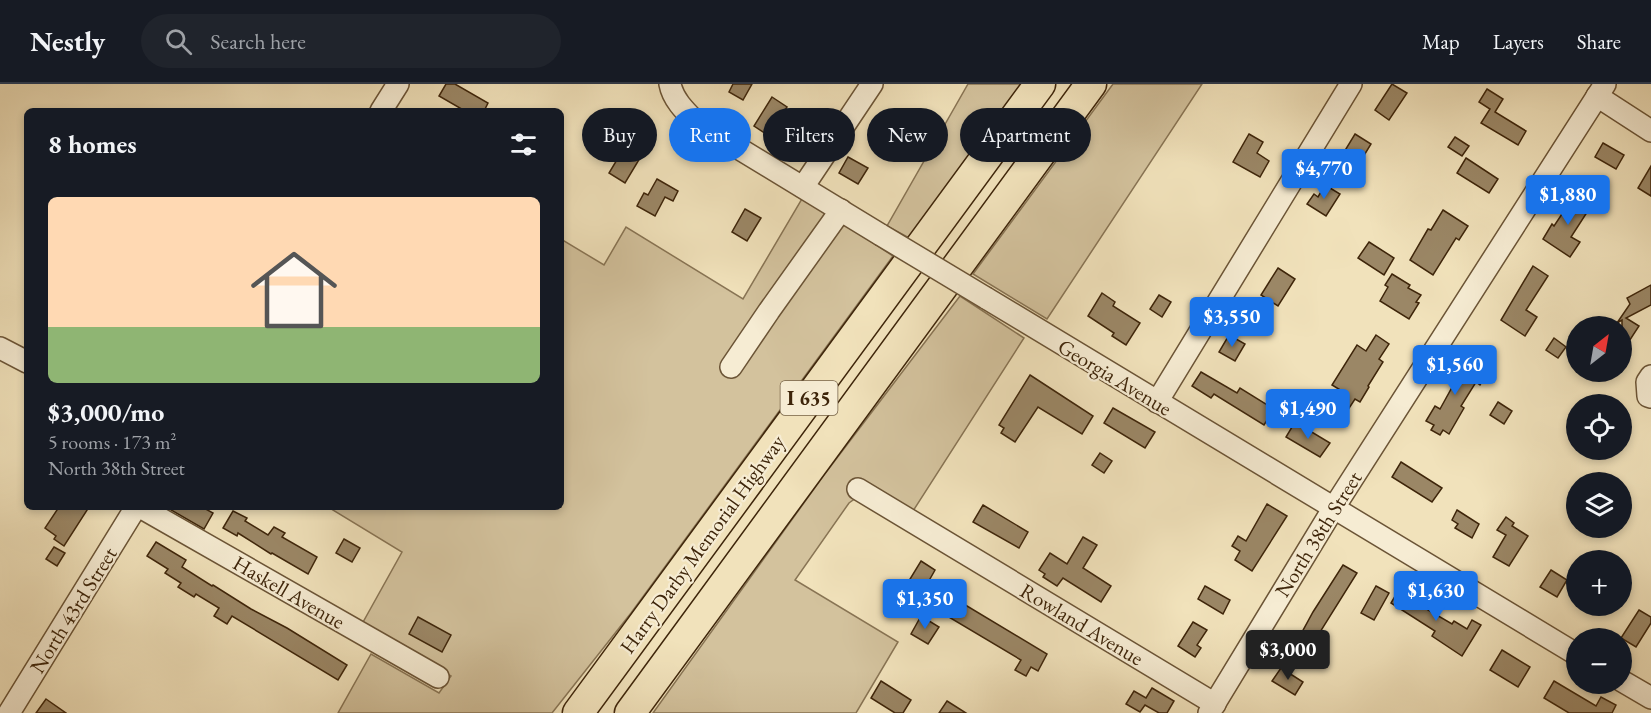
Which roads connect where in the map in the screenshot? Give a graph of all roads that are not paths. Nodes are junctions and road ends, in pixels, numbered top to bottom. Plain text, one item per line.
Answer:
1 (398, 84) edge
2 (670, 84) edge
3 (872, 84) edge
4 (1040, 84) edge
5 (1090, 84) edge
6 (1351, 84) edge
7 (1601, 90) edge
8 (383, 108) edge
9 (1651, 131) edge
10 (803, 187) junction
11 (840, 210) junction
12 (0, 348) edge
13 (24, 360) edge
14 (731, 368) dead end
15 (1651, 376) edge
16 (1651, 398) edge
17 (1157, 402) junction
18 (858, 489) dead end
19 (1333, 509) junction
20 (136, 510) edge
21 (143, 510) edge
22 (1566, 648) edge
23 (438, 677) dead end
24 (1632, 687) edge
25 (1651, 698) edge
26 (1212, 708) edge
27 (9, 713) edge
28 (578, 713) edge
29 (630, 713) edge

1 - 8 street
2 - 10 street, Georgia Avenue
3 - 10 street
4 - 28 highway, Harry Darby Memorial Highway / I 635
5 - 29 highway, Harry Darby Memorial Highway / I 635
6 - 17 street
7 - 9 street
7 - 19 street, North 38th Street
10 - 11 street, Georgia Avenue
11 - 14 street
11 - 17 street, Georgia Avenue, bridge
12 - 13 street
15 - 16 street
17 - 19 street, Georgia Avenue
18 - 26 street, Rowland Avenue
19 - 22 street, Georgia Avenue
19 - 26 street, North 38th Street
20 - 27 street, North 43rd Street
21 - 23 street, Haskell Avenue
24 - 25 street

